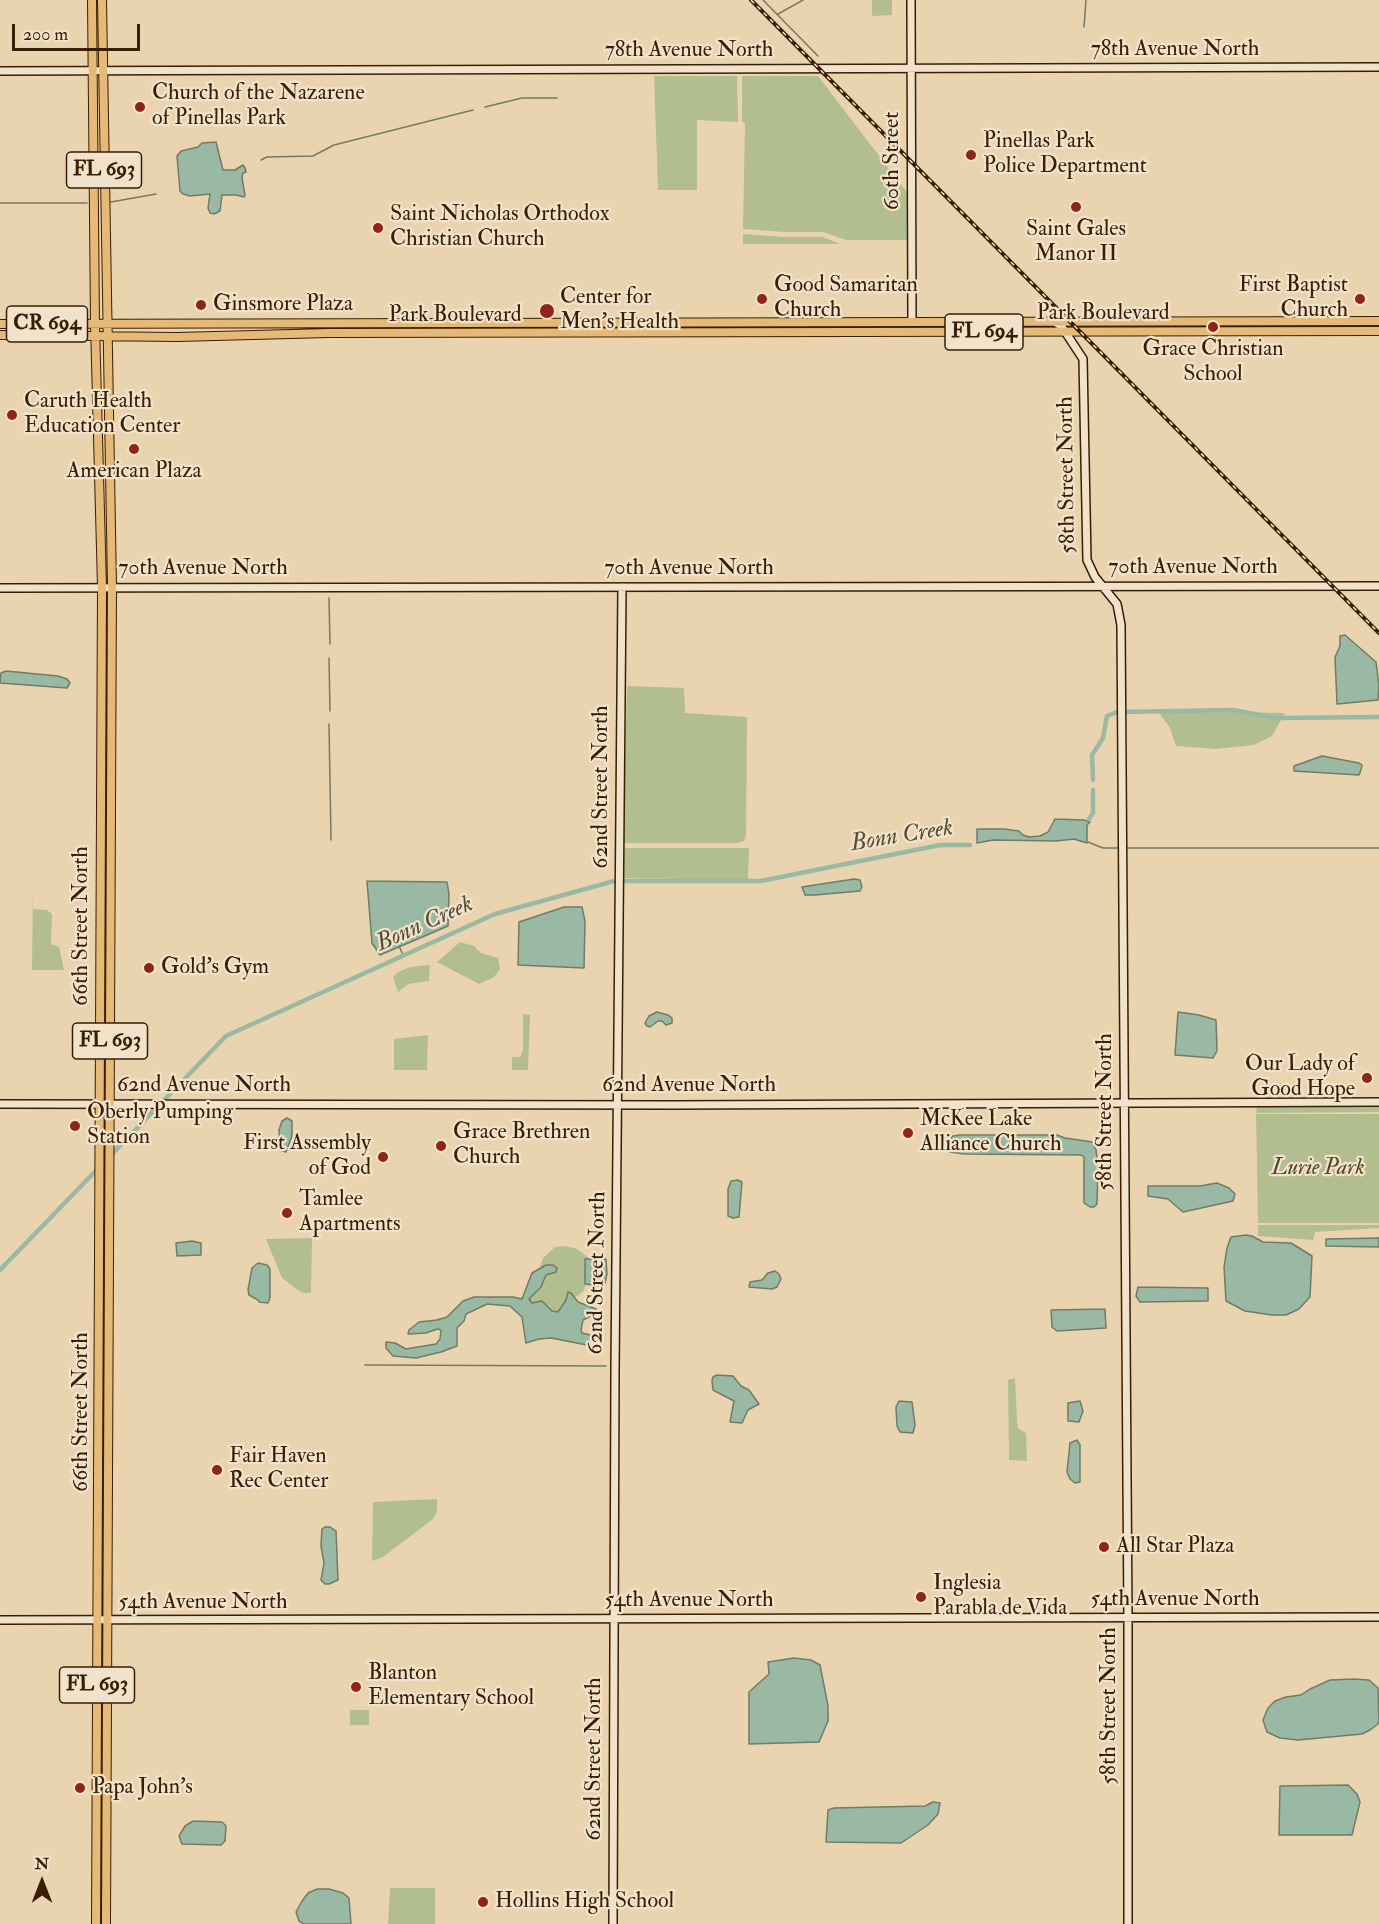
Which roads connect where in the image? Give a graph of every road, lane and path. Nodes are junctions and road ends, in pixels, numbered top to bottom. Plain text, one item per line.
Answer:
1 (92, 0) edge
2 (102, 0) edge
3 (911, 0) edge
4 (1379, 67) edge
5 (911, 68) junction
6 (92, 70) junction
7 (0, 71) edge
8 (102, 71) junction
9 (1379, 321) edge
10 (854, 322) junction
11 (912, 322) junction
12 (939, 322) junction
13 (980, 322) junction
14 (1029, 322) junction
15 (1055, 322) junction
16 (654, 323) junction
17 (682, 323) junction
18 (740, 323) junction
19 (767, 323) junction
20 (826, 323) junction
21 (0, 324) edge
22 (95, 324) junction
23 (107, 324) junction
24 (1379, 331) edge
25 (826, 332) junction
26 (882, 332) junction
27 (912, 332) junction
28 (957, 332) junction
29 (1004, 332) junction
30 (1066, 332) junction
31 (628, 333) junction
32 (654, 333) junction
33 (709, 333) junction
34 (740, 333) junction
35 (799, 333) junction
36 (0, 335) edge
37 (95, 336) junction
38 (107, 336) junction
39 (1379, 585) edge
40 (1103, 586) junction
41 (102, 587) junction
42 (112, 587) junction
43 (622, 587) junction
44 (0, 588) edge
45 (1379, 1102) edge
46 (100, 1103) junction
47 (110, 1103) junction
48 (0, 1104) edge
49 (1124, 1104) junction
50 (619, 1105) junction
51 (100, 1302) junction
52 (108, 1361) junction
53 (99, 1363) junction
54 (108, 1409) junction
55 (104, 1491) junction
56 (1379, 1617) edge
57 (1128, 1618) junction
58 (0, 1620) edge
59 (614, 1620) junction
60 (98, 1621) junction
61 (108, 1621) junction
62 (97, 1694) junction
63 (107, 1718) junction
64 (97, 1726) junction
65 (106, 1751) junction
66 (97, 1755) junction
67 (106, 1808) junction
68 (101, 1882) junction
69 (106, 1922) edge
70 (96, 1924) edge
71 (613, 1924) edge
72 (1128, 1924) edge

1 - 6 main road, 66th Street North / FL 693
2 - 8 main road, 66th Street North / FL 693
3 - 5 street, 60th Street
4 - 5 street, 78th Avenue North
5 - 8 street, 78th Avenue North
5 - 11 street, 60th Street
6 - 7 street, 78th Avenue North
6 - 8 street, 78th Avenue North
6 - 22 main road, 66th Street North / FL 693
8 - 23 main road, 66th Street North / FL 693
9 - 15 main road, Park Boulevard / FL 694
10 - 11 main road, Park Boulevard / FL 694
10 - 20 main road, Park Boulevard / FL 694
10 - 25 main road
11 - 12 main road, Park Boulevard / FL 694
11 - 26 main road
12 - 13 main road, Park Boulevard / FL 694
12 - 27 main road
13 - 14 main road, Park Boulevard / FL 694
13 - 28 main road
14 - 15 main road, Park Boulevard / FL 694
14 - 29 main road
15 - 30 street, 58th Street North
16 - 17 main road, Park Boulevard / FL 694
16 - 23 main road, Park Boulevard / FL 694
16 - 31 main road
17 - 18 main road, Park Boulevard / FL 694
17 - 32 main road
18 - 19 main road, Park Boulevard / FL 694
18 - 33 main road
19 - 20 main road, Park Boulevard / FL 694
19 - 34 main road
20 - 35 main road
21 - 22 main road, Park Boulevard / CR 694
22 - 23 main road, Park Boulevard / FL 694
22 - 37 main road, 66th Street North / FL 693
23 - 38 main road, 66th Street North / FL 693
24 - 30 main road, Park Boulevard / FL 694
25 - 26 main road, Park Boulevard / FL 694
25 - 35 main road, Park Boulevard / FL 694
26 - 27 main road, Park Boulevard / FL 694
27 - 28 main road, Park Boulevard / FL 694
28 - 29 main road, Park Boulevard / FL 694
29 - 30 main road, Park Boulevard / FL 694
30 - 40 street, 58th Street North
31 - 32 main road, Park Boulevard / FL 694
31 - 38 main road, Park Boulevard / FL 694
32 - 33 main road, Park Boulevard / FL 694
33 - 34 main road, Park Boulevard / FL 694
34 - 35 main road, Park Boulevard / FL 694
36 - 37 main road, Park Boulevard / CR 694
37 - 38 main road, Park Boulevard / FL 694
37 - 41 main road, 66th Street North / FL 693
38 - 42 main road, 66th Street North / FL 693
39 - 40 street, 70th Avenue North
40 - 43 street, 70th Avenue North
40 - 49 street, 58th Street North
41 - 42 street, 70th Avenue North
41 - 44 street, 70th Avenue North
41 - 46 main road, 66th Street North / FL 693
42 - 43 street, 70th Avenue North
42 - 47 main road, 66th Street North / FL 693
43 - 50 street, 62nd Street North
45 - 49 street, 62nd Avenue North
46 - 47 street, 62nd Avenue North
46 - 48 street, 62nd Avenue North
46 - 51 main road, 66th Street North / FL 693
47 - 50 street, 62nd Avenue North
47 - 52 main road, 66th Street North / FL 693
49 - 50 street, 62nd Avenue North
49 - 57 street, 58th Street North
50 - 59 street, 62nd Street North
51 - 52 main road
51 - 53 main road, 66th Street North / FL 693
52 - 54 main road, 66th Street North / FL 693
53 - 54 main road
53 - 55 main road, 66th Street North / FL 693
54 - 55 main road, 66th Street North / FL 693
55 - 60 main road, 66th Street North / FL 693
55 - 61 main road, FL 693
56 - 57 street, 54th Avenue North
57 - 59 street, 54th Avenue North
57 - 72 street, 58th Street North
58 - 60 street, 54th Avenue North
59 - 61 street, 54th Avenue North
59 - 71 street, 62nd Street North
60 - 61 street, 54th Avenue North
60 - 62 main road, 66th Street North / FL 693
61 - 63 main road, FL 693
62 - 63 main road
62 - 64 main road, 66th Street North / FL 693
63 - 65 main road, FL 693
64 - 65 main road
64 - 66 main road, 66th Street North / FL 693
65 - 67 main road, FL 693
66 - 67 main road
66 - 68 main road, 66th Street North / FL 693
67 - 68 main road, FL 693
68 - 69 main road, FL 693
68 - 70 main road, FL 693

